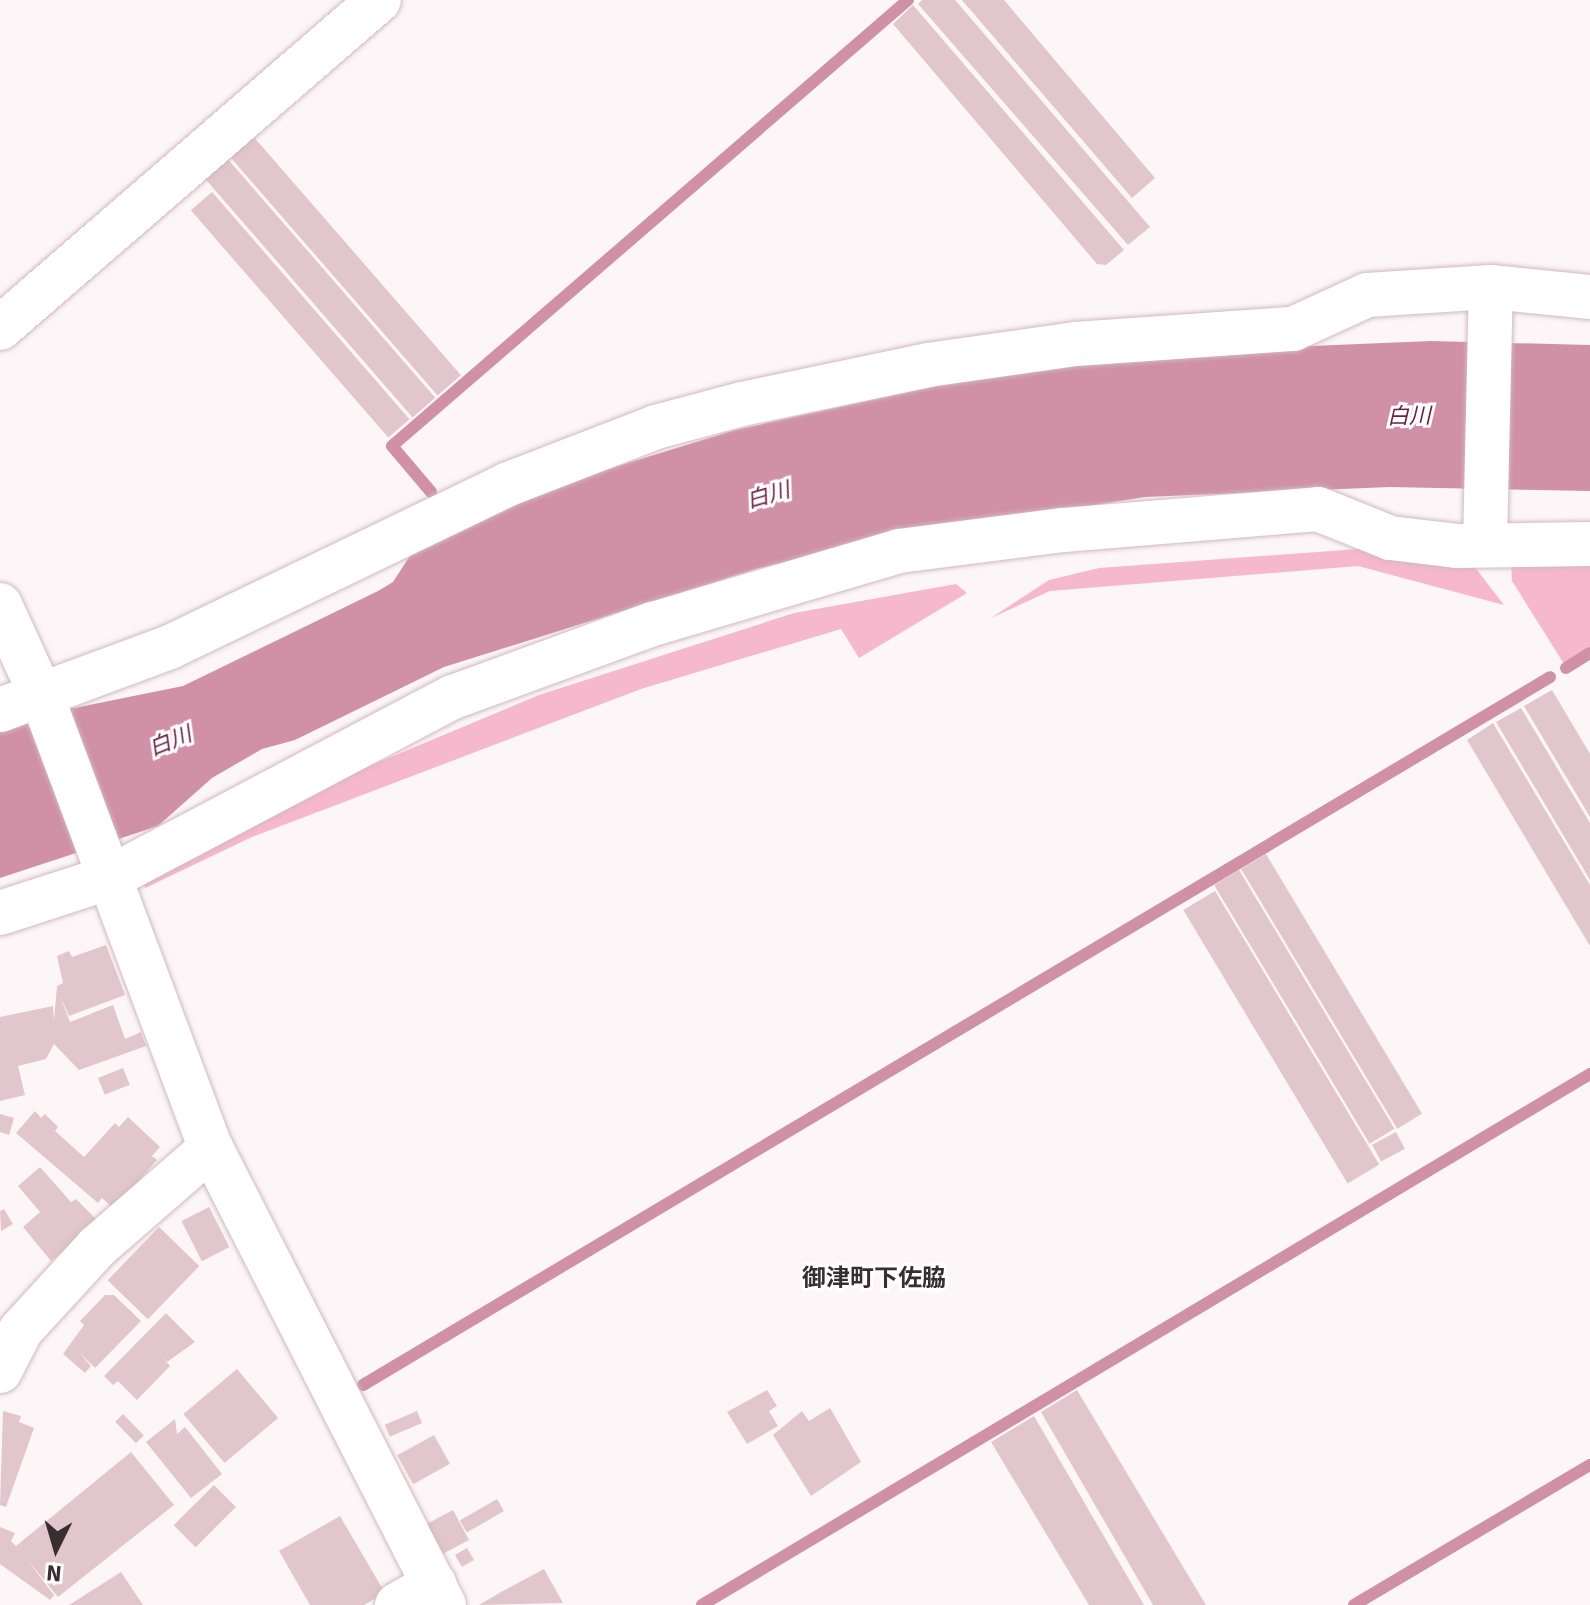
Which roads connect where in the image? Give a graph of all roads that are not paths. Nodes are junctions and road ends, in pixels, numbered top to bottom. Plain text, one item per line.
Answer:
1 (379, 0) edge
2 (1492, 293) junction
3 (1590, 297) edge
4 (0, 328) edge
5 (1486, 536) junction
6 (1590, 544) edge
7 (0, 605) edge
8 (44, 703) junction
9 (0, 710) edge
10 (106, 868) junction
11 (0, 913) edge
12 (211, 1148) junction
13 (0, 1371) edge
14 (425, 1598) edge

1 - 4 street
2 - 3 street
2 - 5 street
2 - 8 street
5 - 6 street
5 - 10 street
7 - 8 street
8 - 9 street
8 - 10 street
10 - 11 street
10 - 12 street
12 - 13 street
12 - 14 street

